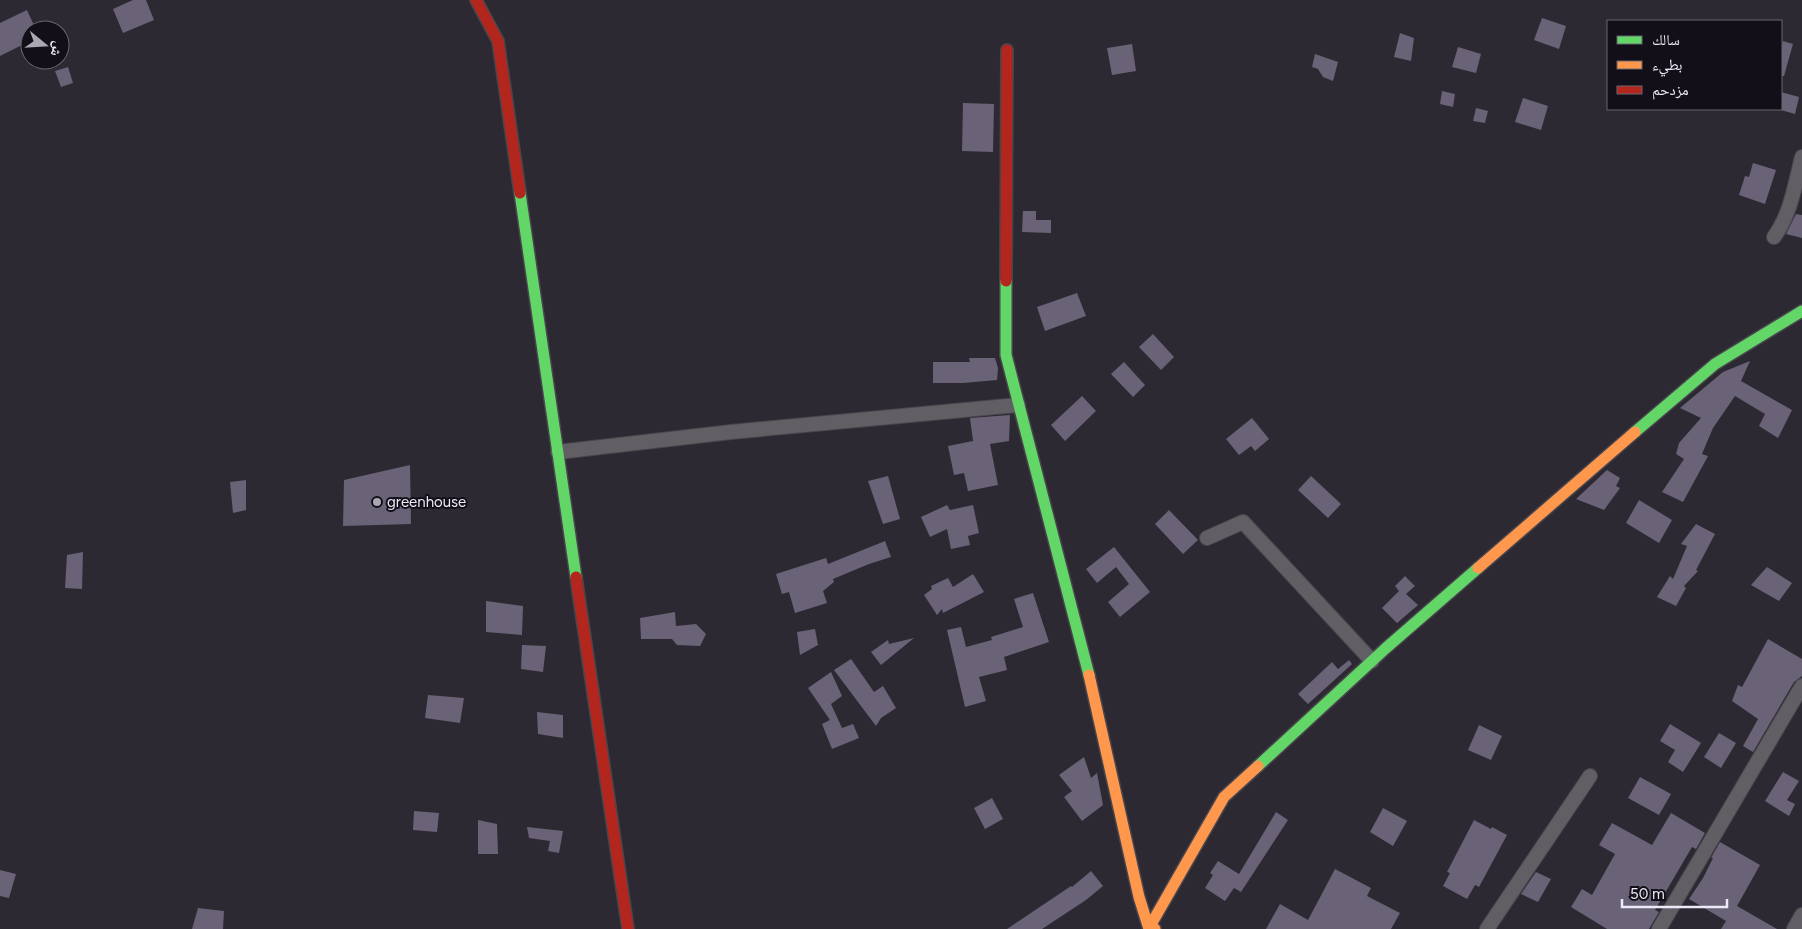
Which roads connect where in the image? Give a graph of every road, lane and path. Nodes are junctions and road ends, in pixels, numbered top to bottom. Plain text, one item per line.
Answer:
1 (476, 0) edge
2 (1007, 50) dead end
3 (1802, 157) edge
4 (1774, 236) dead end
5 (1802, 311) edge
6 (1018, 405) junction
7 (558, 452) junction
8 (1207, 538) dead end
9 (1372, 661) junction
10 (1802, 686) edge
11 (1590, 776) dead end
12 (1802, 915) edge
13 (628, 929) edge
14 (1151, 929) edge
15 (1487, 929) edge
16 (1659, 929) edge
17 (1794, 929) edge

1 - 7 street
2 - 6 street
3 - 4 street
5 - 9 street
6 - 7 street
6 - 14 street
7 - 13 street
8 - 9 street
9 - 14 street
10 - 16 street
11 - 15 street
12 - 17 street

